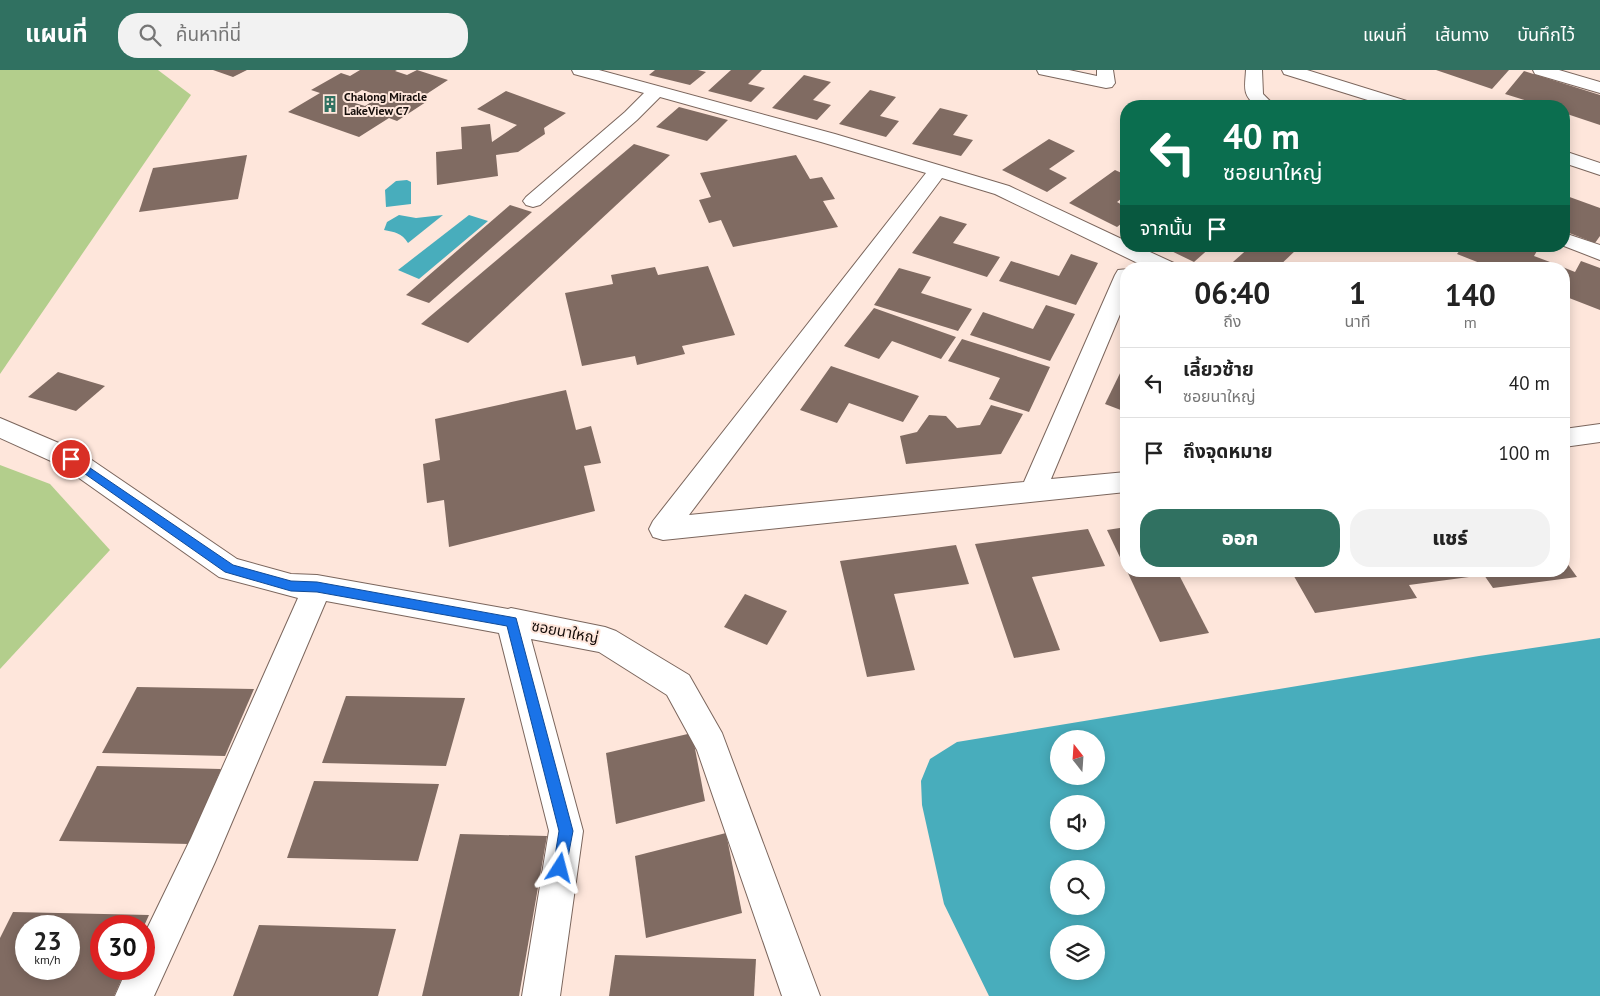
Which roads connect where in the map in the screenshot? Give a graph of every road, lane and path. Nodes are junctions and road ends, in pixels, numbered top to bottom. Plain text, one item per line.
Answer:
1 (580, 70) edge
2 (1045, 70) edge
3 (1105, 70) edge
4 (1254, 70) edge
5 (1290, 70) edge
6 (1542, 70) edge
7 (1600, 88) edge
8 (656, 91) junction
9 (1259, 100) edge
10 (1385, 100) edge
11 (1570, 159) edge
12 (1600, 169) edge
13 (938, 171) junction
14 (533, 201) dead end
15 (1570, 240) edge
16 (1600, 253) edge
17 (1132, 261) edge
18 (1120, 289) edge
19 (0, 427) edge
20 (1600, 433) edge
21 (1570, 437) edge
22 (1120, 483) edge
23 (1033, 491) junction
24 (317, 587) junction
25 (512, 622) junction
26 (134, 996) edge
27 (541, 996) edge
28 (802, 996) edge

1 - 8 street
2 - 3 street
4 - 9 street
5 - 10 street
6 - 7 street
8 - 13 street
8 - 14 street
11 - 12 street
13 - 17 street
13 - 23 street
15 - 16 street
18 - 23 street
19 - 24 street, ซอยนาใหญ่
20 - 21 street
22 - 23 street
24 - 25 street, ซอยนาใหญ่
24 - 26 street
25 - 27 street
25 - 28 street, ซอยนาใหญ่

